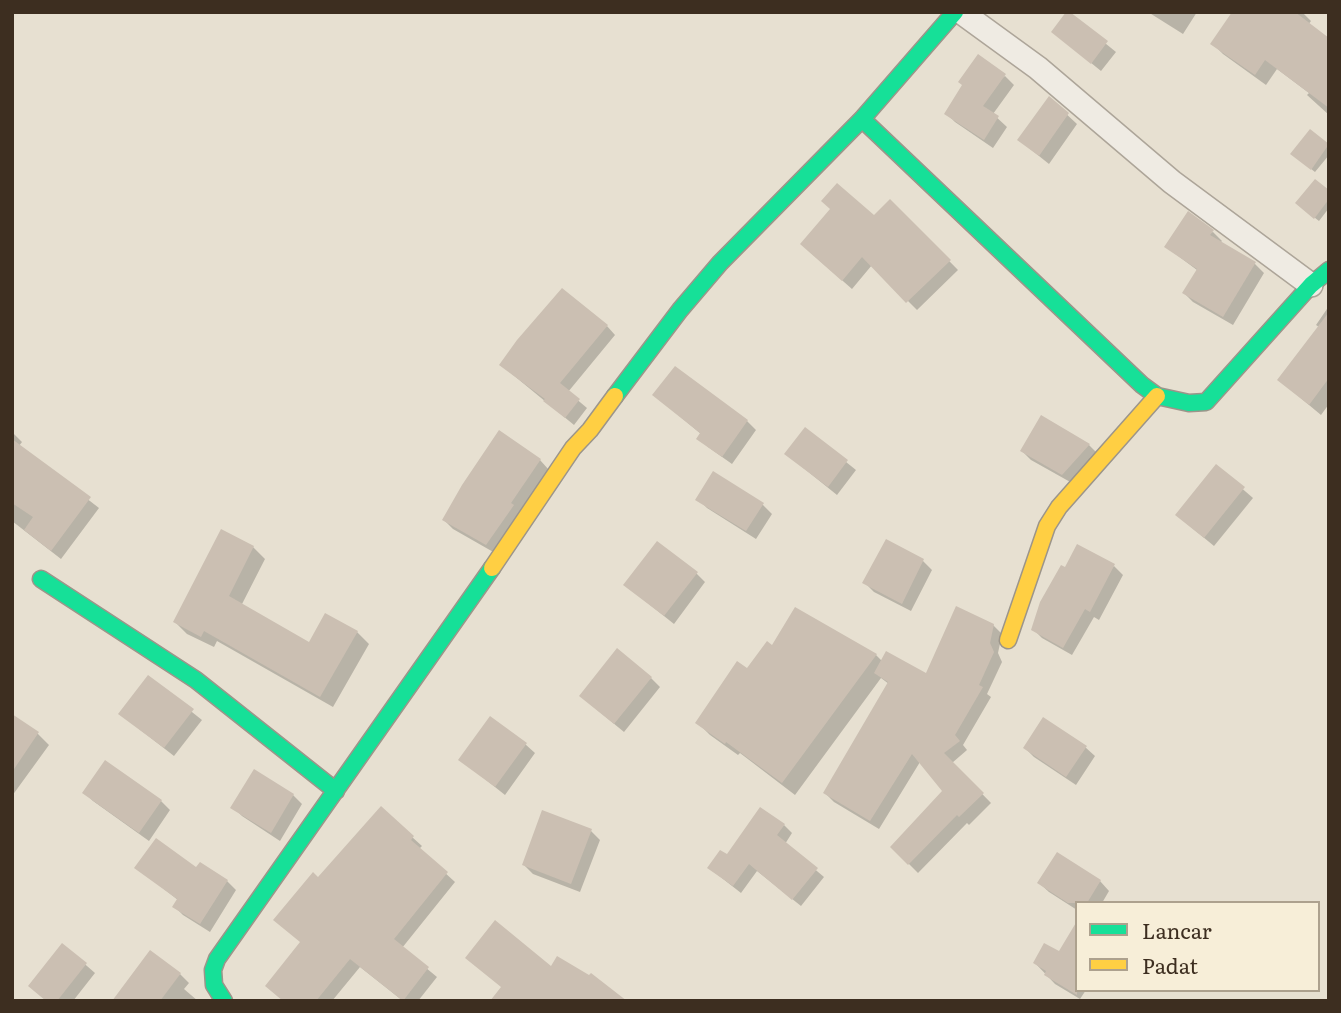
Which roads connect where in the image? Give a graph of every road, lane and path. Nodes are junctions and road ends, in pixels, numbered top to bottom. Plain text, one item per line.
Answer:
1 (955, 12) edge
2 (961, 12) edge
3 (862, 119) junction
4 (1329, 270) edge
5 (1311, 285) junction
6 (1157, 396) junction
7 (41, 579) dead end
8 (1008, 640) dead end
9 (336, 790) junction
10 (224, 1001) edge

1 - 3 street
2 - 5 street
3 - 6 street
3 - 9 street
4 - 5 street
5 - 6 street
6 - 8 street
7 - 9 street
9 - 10 street

